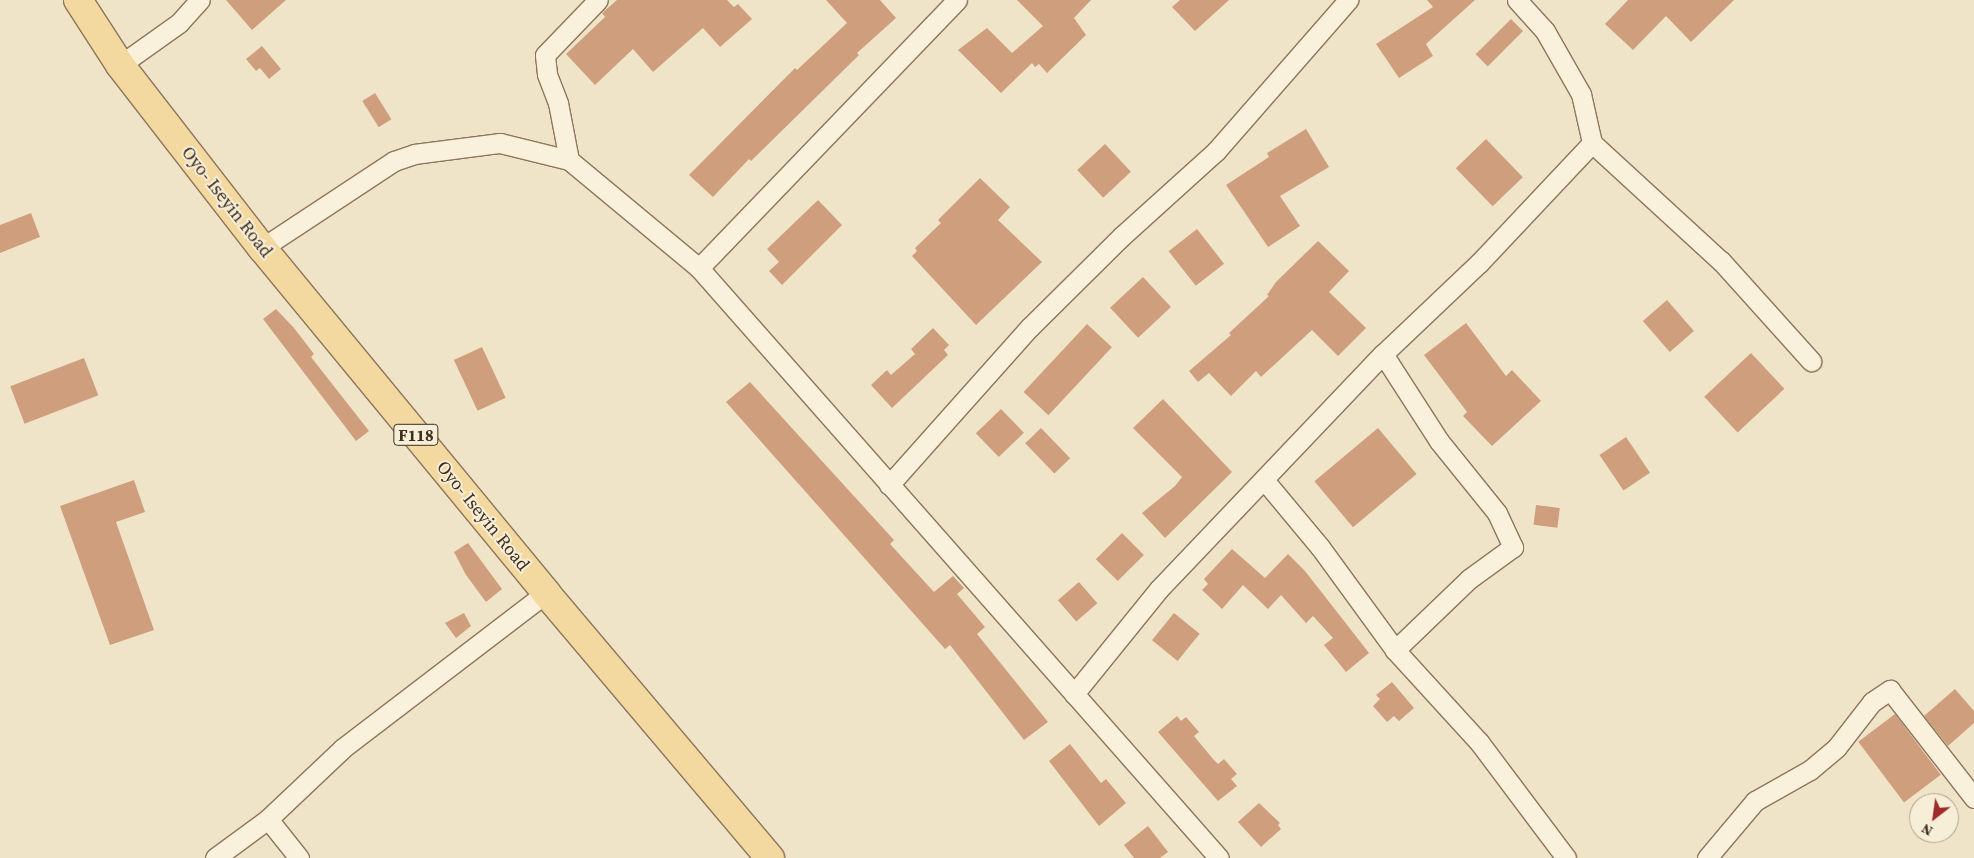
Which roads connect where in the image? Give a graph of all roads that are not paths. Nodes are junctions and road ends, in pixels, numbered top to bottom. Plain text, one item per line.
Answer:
1 (78, 0) edge
2 (200, 0) edge
3 (598, 0) edge
4 (958, 0) edge
5 (1348, 0) edge
6 (1517, 0) edge
7 (120, 65) junction
8 (1592, 143) junction
9 (569, 160) junction
10 (262, 248) junction
11 (699, 268) junction
12 (1383, 354) junction
13 (1811, 361) dead end
14 (1265, 481) junction
15 (889, 485) junction
16 (546, 594) junction
17 (1395, 650) junction
18 (1074, 694) junction
19 (1974, 798) edge
20 (268, 819) junction
21 (216, 858) edge
22 (299, 858) edge
23 (770, 858) edge
24 (1219, 858) edge
25 (1566, 858) edge
26 (1707, 858) edge

1 - 7 main road, Oyo- Iseyin Road / F118
2 - 7 street
3 - 9 street
4 - 11 street
5 - 15 street
6 - 8 street
7 - 10 main road, Oyo- Iseyin Road / F118
8 - 12 street
8 - 13 street
9 - 10 street
9 - 11 street
10 - 16 main road, Oyo- Iseyin Road / F118
11 - 15 street
12 - 14 street
12 - 17 street
14 - 17 street
14 - 18 street
15 - 18 street
16 - 20 street
16 - 23 main road, Oyo- Iseyin Road / F118
17 - 25 street
18 - 24 street
19 - 26 street
20 - 21 street
20 - 22 street

